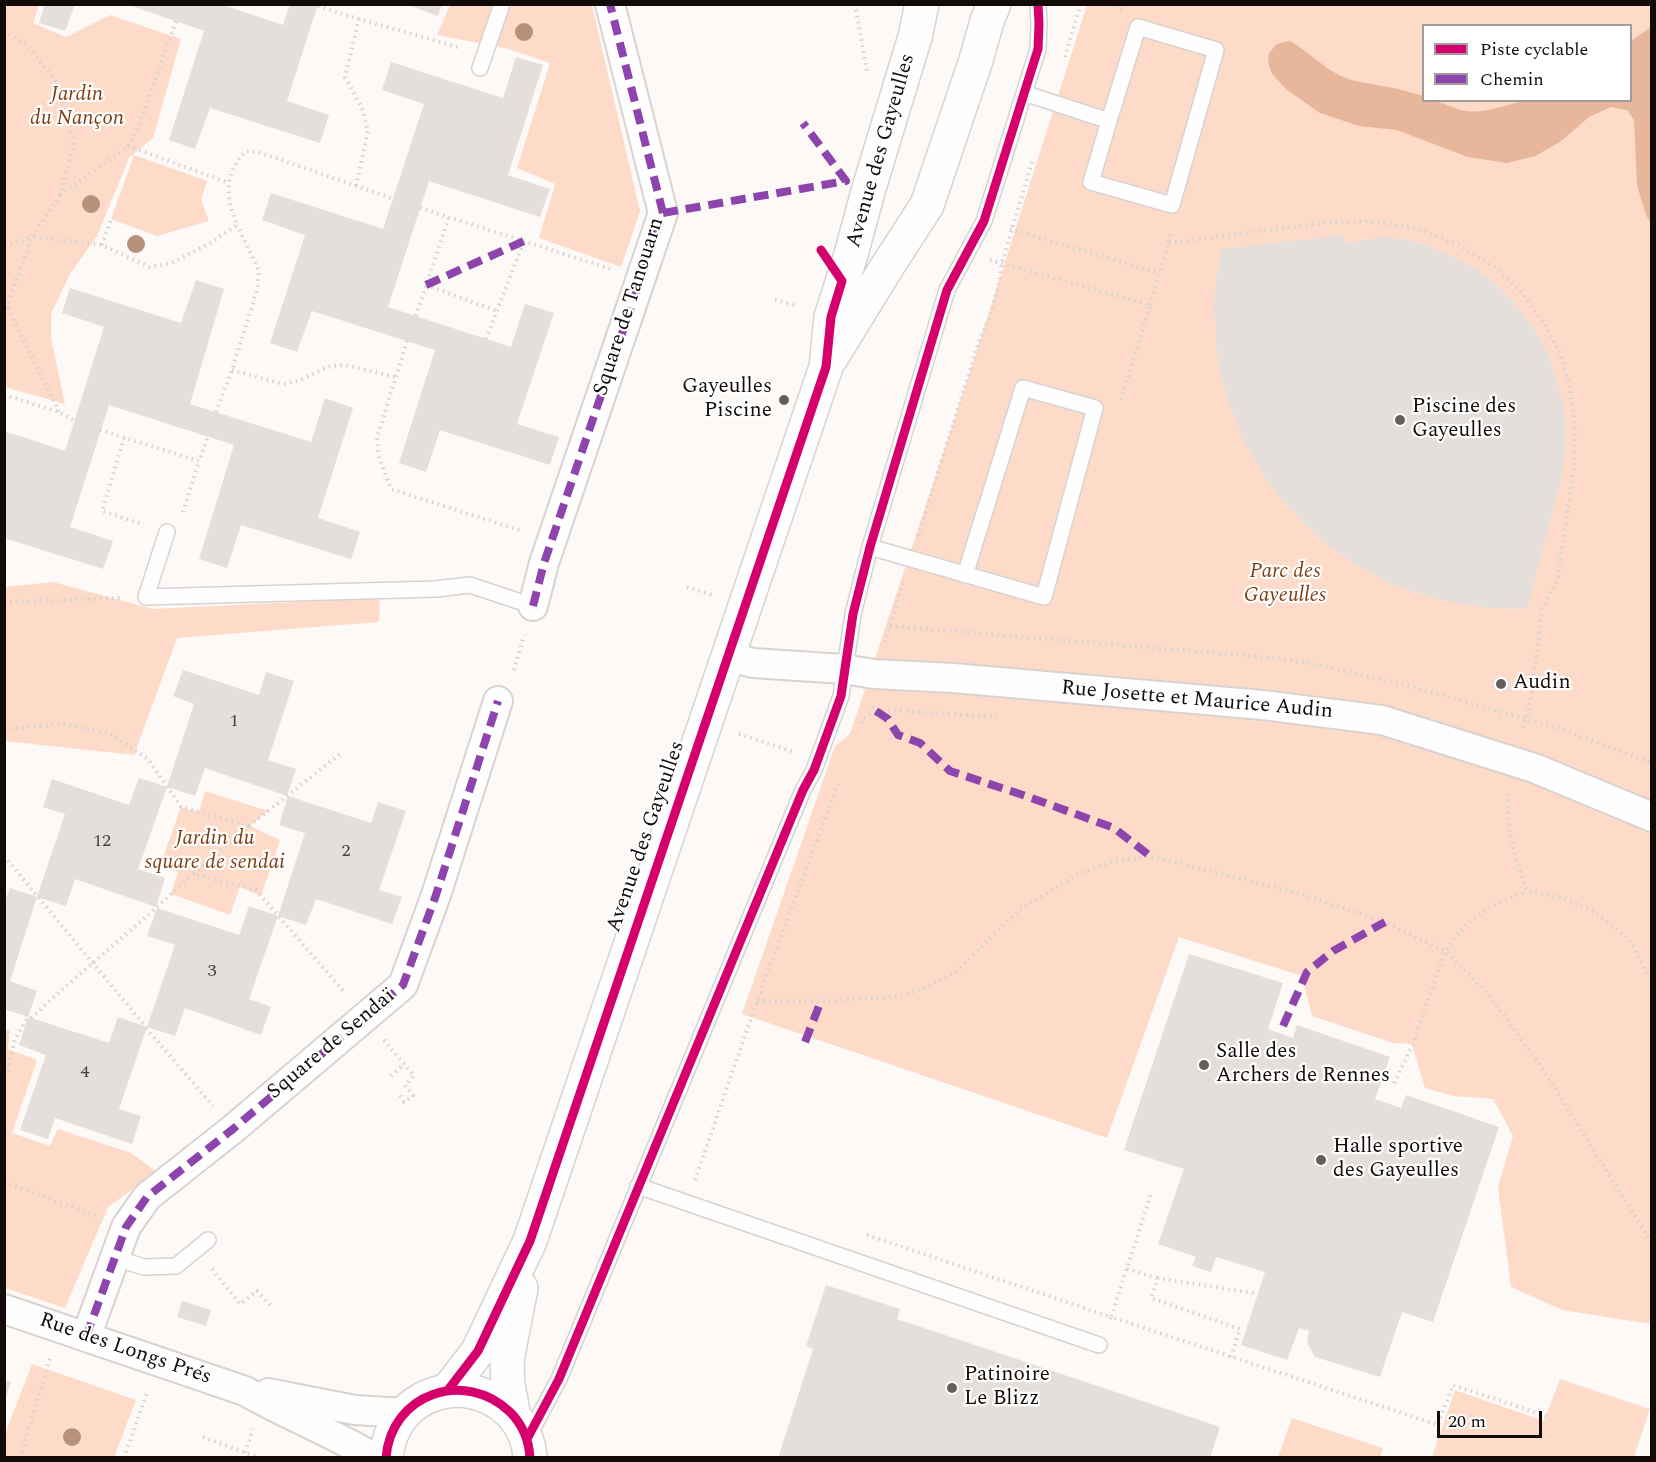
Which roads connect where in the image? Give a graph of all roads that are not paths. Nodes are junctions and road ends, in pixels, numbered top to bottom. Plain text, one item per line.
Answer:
1 (502, 4) edge
2 (610, 4) edge
3 (922, 4) edge
4 (994, 4) edge
5 (1038, 4) edge
6 (480, 68) dead end
7 (1024, 93) junction
8 (1109, 121) junction
9 (825, 367) junction
10 (167, 532) road end
11 (870, 547) junction
12 (964, 575) junction
13 (533, 606) joint
14 (728, 656) junction
15 (844, 669) junction
16 (498, 701) dead end
17 (1652, 817) edge
18 (638, 1186) junction
19 (530, 1241) junction
20 (202, 1245) road end
21 (115, 1258) junction
22 (4, 1309) edge
23 (86, 1337) junction
24 (1099, 1345) road end
25 (448, 1390) junction
26 (244, 1392) junction
27 (405, 1413) junction
28 (524, 1438) edge
29 (375, 1458) edge
30 (386, 1458) edge

1 - 6 lane
2 - 13 street, Square de Tanouarn
3 - 9 street, Avenue des Gayeulles
4 - 9 street, Avenue des Gayeulles
5 - 7 lane
7 - 8 lane
7 - 11 lane
8 - 8 lane
9 - 14 street, Avenue des Gayeulles
10 - 13 lane
11 - 12 lane
11 - 15 lane
12 - 12 lane
14 - 15 street, Rue Josette et Maurice Audin
14 - 19 street, Avenue des Gayeulles
15 - 17 street, Rue Josette et Maurice Audin
15 - 18 lane
16 - 21 street, Square de Sendaï
18 - 24 lane
18 - 28 lane
19 - 25 street, Avenue des Gayeulles
19 - 28 street, Avenue des Gayeulles
20 - 21 lane
21 - 23 street, Square de Sendaï
22 - 23 street, Rue des Longs Prés
23 - 26 street, Rue des Longs Prés
25 - 27 street, Avenue des Gayeulles
25 - 28 street, Avenue des Gayeulles
26 - 27 street, Rue des Longs Prés
26 - 29 street, Rue des Longs Prés
27 - 30 street, Avenue des Gayeulles

